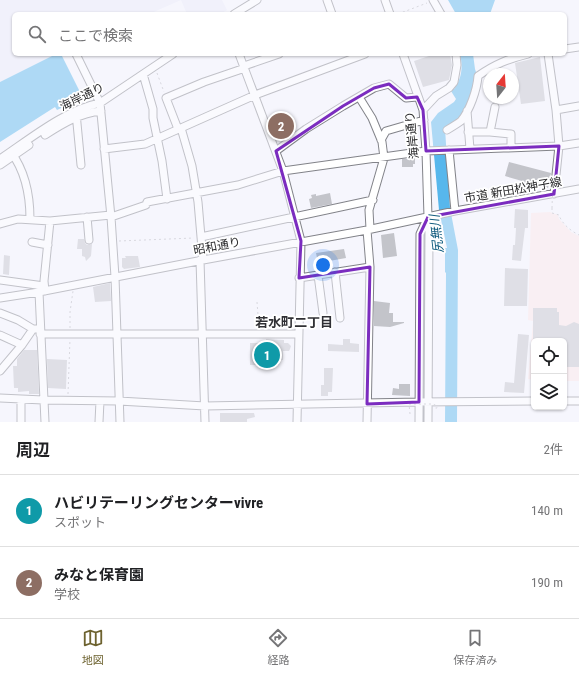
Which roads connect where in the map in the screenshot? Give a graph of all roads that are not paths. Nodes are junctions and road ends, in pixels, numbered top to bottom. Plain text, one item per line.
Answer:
1 (257, 0) edge
2 (327, 0) edge
3 (385, 0) edge
4 (433, 0) edge
5 (237, 12) edge
6 (331, 12) edge
7 (389, 12) edge
8 (440, 12) edge
9 (579, 47) edge
10 (567, 49) edge
11 (77, 56) edge
12 (170, 56) edge
13 (240, 56) edge
14 (274, 56) edge
15 (404, 56) edge
16 (456, 56) edge
17 (520, 56) edge
18 (548, 56) edge
19 (349, 57) edge
20 (244, 67) junction
21 (143, 74) junction
22 (255, 95) junction
23 (359, 97) junction
24 (417, 97) junction
25 (100, 103) junction
26 (579, 106) edge
27 (495, 107) dead end
28 (423, 110) junction
29 (556, 110) junction
30 (101, 111) junction
31 (467, 111) junction
32 (76, 114) junction
33 (424, 120) junction
34 (180, 129) junction
35 (447, 130) dead end
36 (468, 132) junction
37 (490, 132) junction
38 (158, 138) junction
39 (381, 140) junction
40 (579, 143) edge
41 (559, 146) junction
42 (511, 148) junction
43 (104, 149) junction
44 (470, 149) junction
45 (448, 150) junction
46 (276, 151) junction
47 (430, 151) junction
48 (12, 154) junction
49 (384, 158) junction
50 (0, 159) edge
51 (0, 165) edge
52 (82, 165) dead end
53 (283, 171) junction
54 (579, 189) edge
55 (197, 193) junction
56 (554, 194) junction
57 (167, 199) junction
58 (373, 200) junction
59 (453, 211) junction
60 (439, 214) joint
61 (111, 216) junction
62 (87, 217) junction
63 (296, 217) junction
64 (428, 217) junction
65 (30, 218) junction
66 (50, 221) junction
67 (0, 224) edge
68 (369, 229) junction
69 (201, 237) junction
70 (89, 240) dead end
71 (301, 241) junction
72 (32, 242) dead end
73 (48, 245) junction
74 (201, 260) junction
75 (370, 267) junction
76 (335, 272) junction
77 (318, 275) junction
78 (115, 277) junction
79 (299, 278) junction
80 (0, 280) edge
81 (43, 290) junction
82 (0, 298) edge
83 (0, 313) edge
84 (323, 313) dead end
85 (340, 318) dead end
86 (38, 331) junction
87 (117, 334) junction
88 (202, 334) junction
89 (298, 334) junction
90 (0, 335) edge
91 (22, 345) junction
92 (3, 362) edge
93 (0, 371) edge
94 (0, 398) edge
95 (22, 400) junction
96 (43, 400) junction
97 (119, 400) junction
98 (100, 401) junction
99 (531, 401) edge
100 (567, 401) edge
101 (579, 401) edge
102 (419, 402) junction
103 (428, 402) junction
104 (297, 404) junction
105 (367, 404) junction
106 (205, 406) junction
107 (21, 422) edge
108 (45, 422) edge
109 (99, 422) edge
110 (120, 422) edge
111 (205, 422) edge
112 (297, 422) edge
113 (367, 422) edge
114 (419, 422) edge
115 (428, 422) edge

1 - 5 street
2 - 6 street
3 - 7 street
4 - 8 street
9 - 10 street
11 - 25 street
12 - 21 street, 海岸通り
13 - 20 street
14 - 20 street
15 - 24 street, 海岸通り
16 - 28 street
17 - 31 street
18 - 29 street
19 - 22 street
20 - 22 street
20 - 34 street
21 - 25 street, 海岸通り
21 - 38 street
22 - 34 street
22 - 46 street
23 - 24 street
23 - 39 street
23 - 46 street
24 - 28 street, 海岸通り
25 - 30 street
25 - 32 street, 海岸通り
26 - 29 street
27 - 37 street
28 - 33 street, 海岸通り
29 - 41 street
30 - 32 street
30 - 43 street
31 - 35 street
31 - 36 street
32 - 48 street, 海岸通り
32 - 52 street
33 - 39 street
33 - 47 street, 海岸通り
34 - 38 street
34 - 55 street
36 - 37 street
36 - 44 street
37 - 42 street
38 - 43 street
38 - 57 street
39 - 49 street
40 - 41 street
41 - 42 street
41 - 56 street
42 - 44 street
43 - 61 street
44 - 45 street
45 - 47 street
45 - 59 street
46 - 53 street
47 - 49 street
47 - 64 street, 海岸通り
48 - 50 street, 海岸通り
48 - 51 street
48 - 65 street
49 - 53 street
49 - 58 street
53 - 55 street
53 - 63 street
54 - 56 street, 市道 新田松神子線
55 - 57 street
55 - 69 street
56 - 59 street, 市道 新田松神子線
57 - 61 street
58 - 63 street
58 - 68 street
59 - 60 street, 市道 新田松神子線
60 - 64 street, 昭和通り
61 - 62 street
61 - 78 street
62 - 66 street
62 - 70 street
63 - 69 street
63 - 71 street
64 - 68 street, 昭和通り
64 - 102 street
64 - 103 street, 海岸通り
65 - 66 street
65 - 67 street
66 - 73 street
68 - 71 street, 昭和通り
68 - 75 street
69 - 74 street
71 - 74 street, 昭和通り
71 - 79 street
72 - 73 street
73 - 81 street
74 - 78 street, 昭和通り
74 - 88 street
75 - 76 street
75 - 105 street
76 - 77 street
76 - 85 street
77 - 79 street
77 - 84 street
78 - 81 street, 昭和通り
78 - 87 street
79 - 89 street
80 - 81 street
81 - 82 street, 昭和通り
81 - 86 street
83 - 86 street
86 - 87 street
86 - 91 street
86 - 96 street
87 - 88 street
87 - 97 street
88 - 89 street
88 - 106 street
89 - 104 street
90 - 91 street
91 - 92 street
92 - 93 street
94 - 95 street
95 - 96 street
95 - 107 street
96 - 98 street
96 - 108 street
97 - 98 street
97 - 106 street
97 - 110 street
98 - 109 street
99 - 103 street
100 - 101 street
102 - 103 street
102 - 105 street
102 - 114 street
103 - 115 street, 海岸通り
104 - 105 street
104 - 106 street
104 - 112 street
105 - 113 street
106 - 111 street

